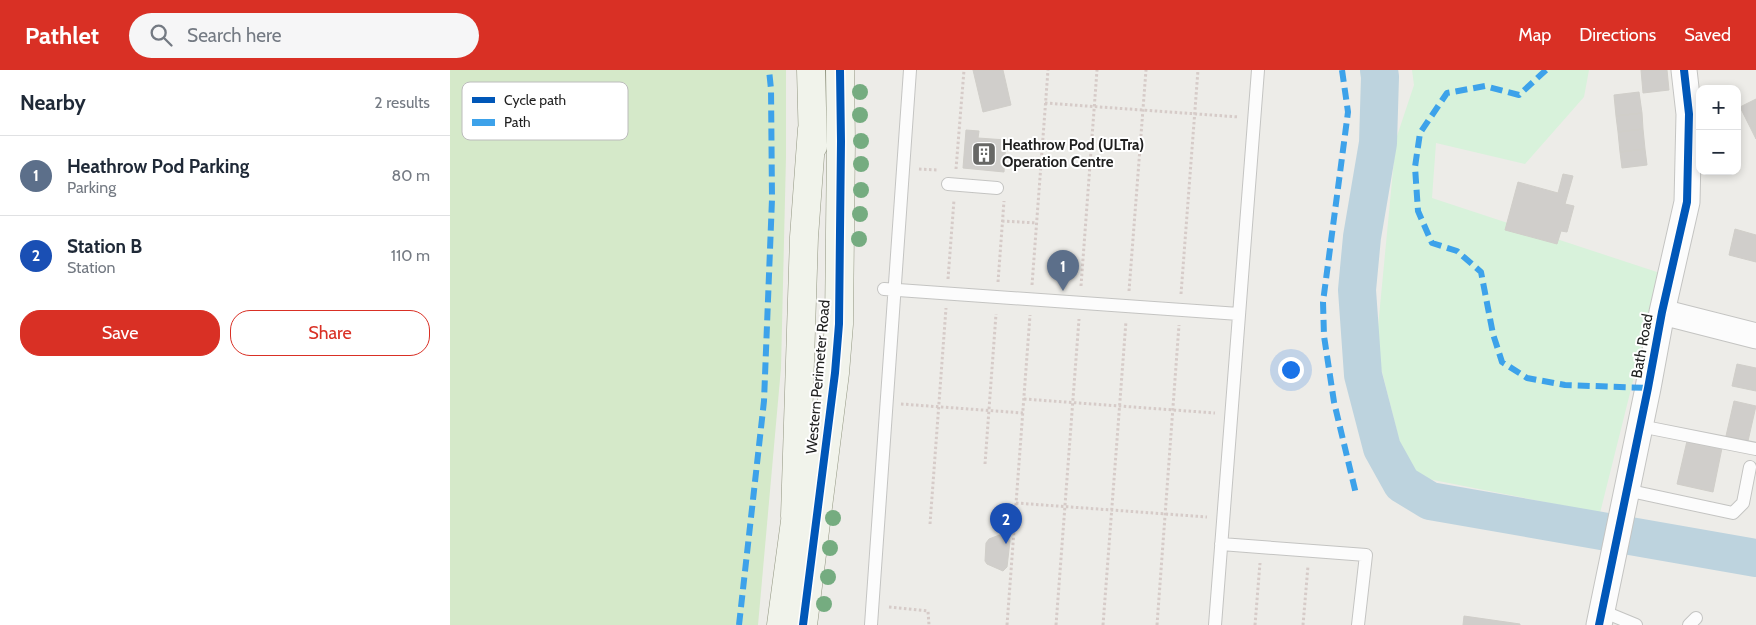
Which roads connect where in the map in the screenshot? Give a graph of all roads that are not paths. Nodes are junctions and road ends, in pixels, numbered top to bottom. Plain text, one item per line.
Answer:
1 (811, 70) edge
2 (840, 70) edge
3 (910, 70) edge
4 (1258, 70) edge
5 (1684, 70) edge
6 (812, 129) junction
7 (948, 184) dead end
8 (997, 188) dead end
9 (839, 271) junction
10 (889, 289) junction
11 (1662, 312) junction
12 (1239, 314) junction
13 (827, 321) junction
14 (1756, 336) edge
15 (835, 373) junction
16 (1640, 426) junction
17 (1756, 448) edge
18 (1750, 467) dead end
19 (1625, 495) junction
20 (795, 516) junction
21 (1221, 544) junction
22 (1600, 618) edge
23 (781, 625) edge
24 (803, 625) edge
25 (871, 625) edge
26 (1215, 625) edge
27 (1358, 625) edge
28 (1636, 625) edge

1 - 6 street, Western Perimeter Road
2 - 9 street, Western Perimeter Road
3 - 10 lane
4 - 12 lane
5 - 11 street, Bath Road
6 - 13 street, Western Perimeter Road
6 - 20 street, Western Perimeter Road
7 - 8 lane
9 - 13 street, Western Perimeter Road
9 - 15 street, Western Perimeter Road
10 - 12 lane
10 - 25 lane
11 - 14 street
11 - 16 street, Bath Road
12 - 21 lane
13 - 15 street, Western Perimeter Road
13 - 20 street, Western Perimeter Road
15 - 24 street, Western Perimeter Road
16 - 17 lane
16 - 19 street, Bath Road
18 - 19 lane
19 - 22 street, Bath Road
20 - 23 street, Western Perimeter Road
21 - 26 lane
21 - 27 lane
22 - 28 lane

